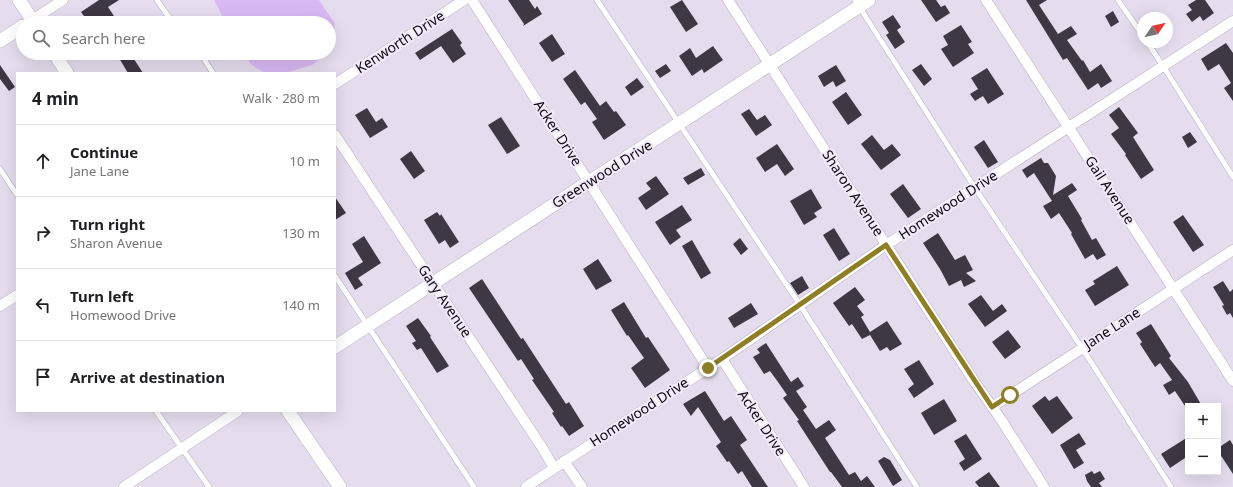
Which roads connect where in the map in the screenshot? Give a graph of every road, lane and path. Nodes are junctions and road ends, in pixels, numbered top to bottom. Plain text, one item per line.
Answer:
1 (19, 0) edge
2 (63, 0) edge
3 (157, 0) edge
4 (464, 0) edge
5 (472, 0) edge
6 (597, 0) edge
7 (728, 0) edge
8 (986, 0) edge
9 (1118, 0) edge
10 (861, 2) edge
11 (26, 16) edge
12 (39, 16) edge
13 (168, 16) edge
14 (1233, 21) edge
15 (1137, 27) edge
16 (16, 31) edge
17 (0, 40) edge
18 (1151, 48) edge
19 (59, 60) edge
20 (205, 60) edge
21 (770, 65) junction
22 (1163, 66) junction
23 (66, 72) edge
24 (213, 72) edge
25 (336, 83) edge
26 (679, 125) junction
27 (1068, 127) junction
28 (336, 137) edge
29 (0, 169) edge
30 (1233, 178) edge
31 (590, 183) junction
32 (975, 188) junction
33 (16, 193) edge
34 (886, 245) junction
35 (1233, 250) edge
36 (336, 278) edge
37 (434, 284) junction
38 (1174, 288) junction
39 (16, 296) edge
40 (800, 305) junction
41 (0, 306) edge
42 (368, 327) junction
43 (336, 347) edge
44 (1082, 348) junction
45 (722, 359) junction
46 (708, 368) junction
47 (1233, 381) edge
48 (992, 407) junction
49 (157, 412) edge
50 (236, 412) edge
51 (289, 412) edge
52 (182, 448) junction
53 (564, 461) junction
54 (554, 468) junction
55 (124, 487) edge
56 (209, 487) edge
57 (340, 487) edge
58 (474, 487) edge
59 (526, 487) edge
60 (582, 487) edge
61 (804, 487) edge
62 (917, 487) edge
63 (1044, 487) edge
64 (1172, 487) edge

1 - 11 street
2 - 12 street
3 - 13 lane
4 - 25 street, Kenworth Drive
5 - 31 street, Acker Drive
6 - 26 lane
7 - 21 street, Sharon Avenue
8 - 27 street, Gail Avenue
9 - 15 lane
10 - 21 street, Greenwood Drive
10 - 32 lane
14 - 22 street, Homewood Drive
16 - 17 street
18 - 22 lane
19 - 23 street
20 - 24 lane
21 - 26 street, Greenwood Drive
21 - 34 street, Sharon Avenue
22 - 27 street, Homewood Drive
22 - 30 lane
26 - 31 street, Greenwood Drive
26 - 40 lane
27 - 32 street, Homewood Drive
27 - 38 street, Gail Avenue
28 - 37 street, Gary Avenue
29 - 33 lane
31 - 37 street, Greenwood Drive
31 - 46 street, Acker Drive
32 - 34 street, Homewood Drive
32 - 44 lane
34 - 40 street, Homewood Drive
34 - 48 street, Sharon Avenue
35 - 38 street, Jane Lane
36 - 42 lane
37 - 42 street, Greenwood Drive
37 - 54 street, Gary Avenue
38 - 44 street, Jane Lane
38 - 47 street, Gail Avenue
39 - 41 street
40 - 45 street, Homewood Drive
40 - 62 lane
42 - 43 street, Greenwood Drive
42 - 58 lane
44 - 48 street, Jane Lane
44 - 64 lane
45 - 46 street, Homewood Drive
45 - 61 street, Acker Drive
46 - 53 street, Homewood Drive
48 - 63 street, Sharon Avenue
49 - 52 lane
50 - 52 street
51 - 57 street
52 - 55 street
52 - 56 lane
53 - 54 street, Homewood Drive
53 - 60 street
54 - 59 street, Homewood Drive

